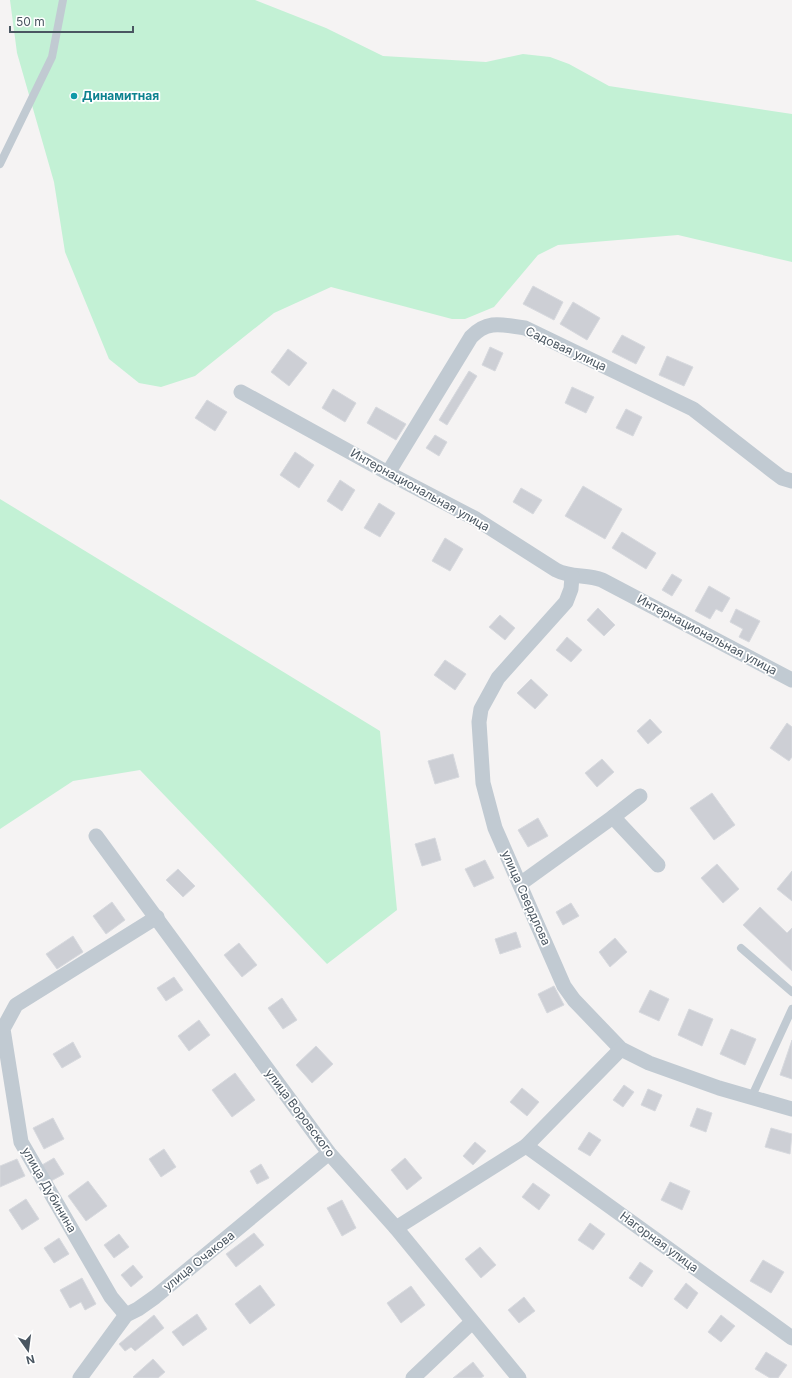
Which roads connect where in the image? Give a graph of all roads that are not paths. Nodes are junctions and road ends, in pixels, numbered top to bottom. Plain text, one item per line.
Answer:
1 (63, 0) edge
2 (0, 164) edge
3 (241, 392) dead end
4 (388, 473) junction
5 (792, 481) edge
6 (572, 576) junction
7 (792, 680) edge
8 (640, 796) dead end
9 (613, 816) junction
10 (96, 836) dead end
11 (658, 865) dead end
12 (520, 884) junction
13 (157, 917) junction
14 (740, 948) dead end
15 (792, 992) edge
16 (792, 1008) edge
17 (621, 1049) junction
18 (752, 1096) junction
19 (792, 1109) edge
20 (526, 1146) junction
21 (329, 1153) junction
22 (396, 1228) junction
23 (126, 1315) junction
24 (472, 1322) junction
25 (792, 1338) edge
26 (80, 1378) edge
27 (413, 1378) edge
28 (519, 1378) edge

1 - 2 lane
3 - 4 street, Интернациональная улица
4 - 5 street, Садовая улица
4 - 6 street, Интернациональная улица
6 - 7 street, Интернациональная улица
6 - 12 street, улица Свердлова
8 - 9 street
9 - 11 street
9 - 12 street
10 - 13 street, улица Воровского
12 - 17 street, улица Свердлова
13 - 21 street, улица Воровского
13 - 23 street, улица Дубинина
14 - 15 lane
16 - 18 lane
17 - 18 street, улица Свердлова
17 - 20 street
18 - 19 street, улица Свердлова
20 - 22 street
20 - 25 street, Нагорная улица
21 - 22 street, улица Воровского
21 - 23 street, улица Очакова
22 - 24 street, улица Воровского
23 - 26 street, улица Очакова
24 - 27 street
24 - 28 street, улица Воровского

